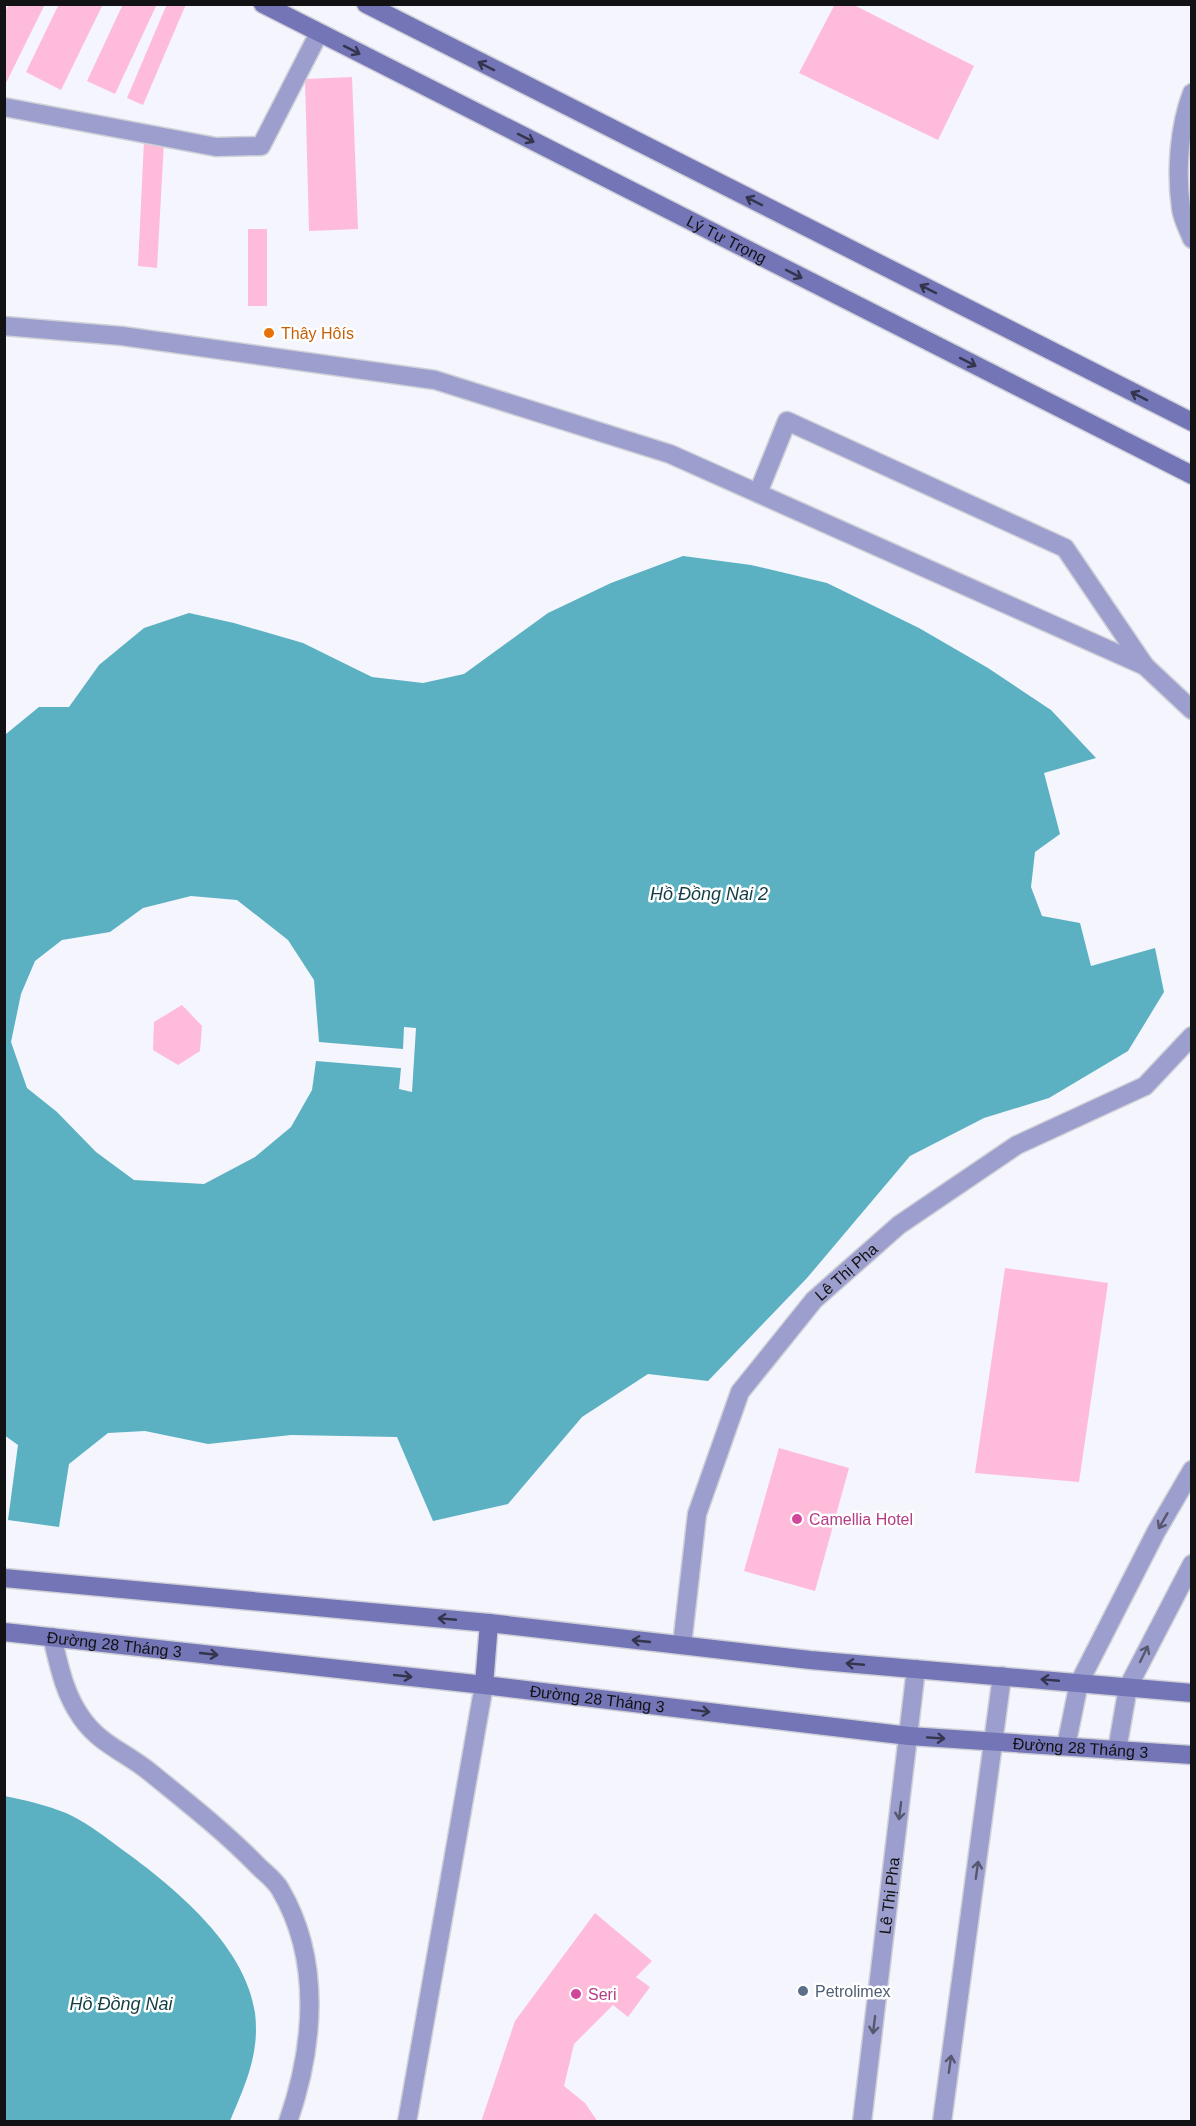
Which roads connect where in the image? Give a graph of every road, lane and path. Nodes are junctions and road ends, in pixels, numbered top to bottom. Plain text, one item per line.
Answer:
1 (263, 4) edge
2 (366, 4) edge
3 (319, 33) junction
4 (1191, 93) edge
5 (4, 106) edge
6 (1191, 239) edge
7 (4, 326) edge
8 (1191, 423) edge
9 (1191, 475) edge
10 (758, 494) junction
11 (1145, 666) junction
12 (1191, 710) edge
13 (1191, 1036) edge
14 (1191, 1470) edge
15 (1191, 1564) edge
16 (4, 1578) edge
17 (489, 1623) junction
18 (4, 1632) edge
19 (52, 1637) junction
20 (682, 1645) junction
21 (916, 1669) junction
22 (1002, 1676) junction
23 (1079, 1683) junction
24 (484, 1685) junction
25 (1128, 1688) junction
26 (1191, 1693) edge
27 (909, 1736) junction
28 (994, 1742) junction
29 (1066, 1746) junction
30 (1117, 1750) junction
31 (1191, 1755) edge
32 (288, 2121) edge
33 (407, 2121) edge
34 (862, 2121) edge
35 (942, 2121) edge

1 - 3 street, Lý Tự Trọng
8 -> 2 street
3 - 5 street
3 -> 9 street, Lý Tự Trọng
4 - 6 street
7 - 10 street
10 - 11 street
10 - 11 street
11 - 12 street
13 - 20 street, Lê Thị Pha
14 -> 23 street
25 -> 15 street
17 -> 16 street
20 -> 17 street
17 - 24 street
18 - 19 street, Đường 28 Tháng 3
19 -> 24 street, Đường 28 Tháng 3
19 - 32 street
21 -> 20 street
21 - 22 street
21 - 27 street, Lê Thị Pha
23 -> 22 street
22 - 28 street
23 - 25 street
23 - 29 street
24 -> 27 street, Đường 28 Tháng 3
24 - 33 street
25 - 26 street
25 - 30 street
27 -> 28 street, Đường 28 Tháng 3
27 -> 34 street, Lê Thị Pha
28 - 29 street, Đường 28 Tháng 3
35 -> 28 street
29 - 30 street, Đường 28 Tháng 3
30 - 31 street, Đường 28 Tháng 3

